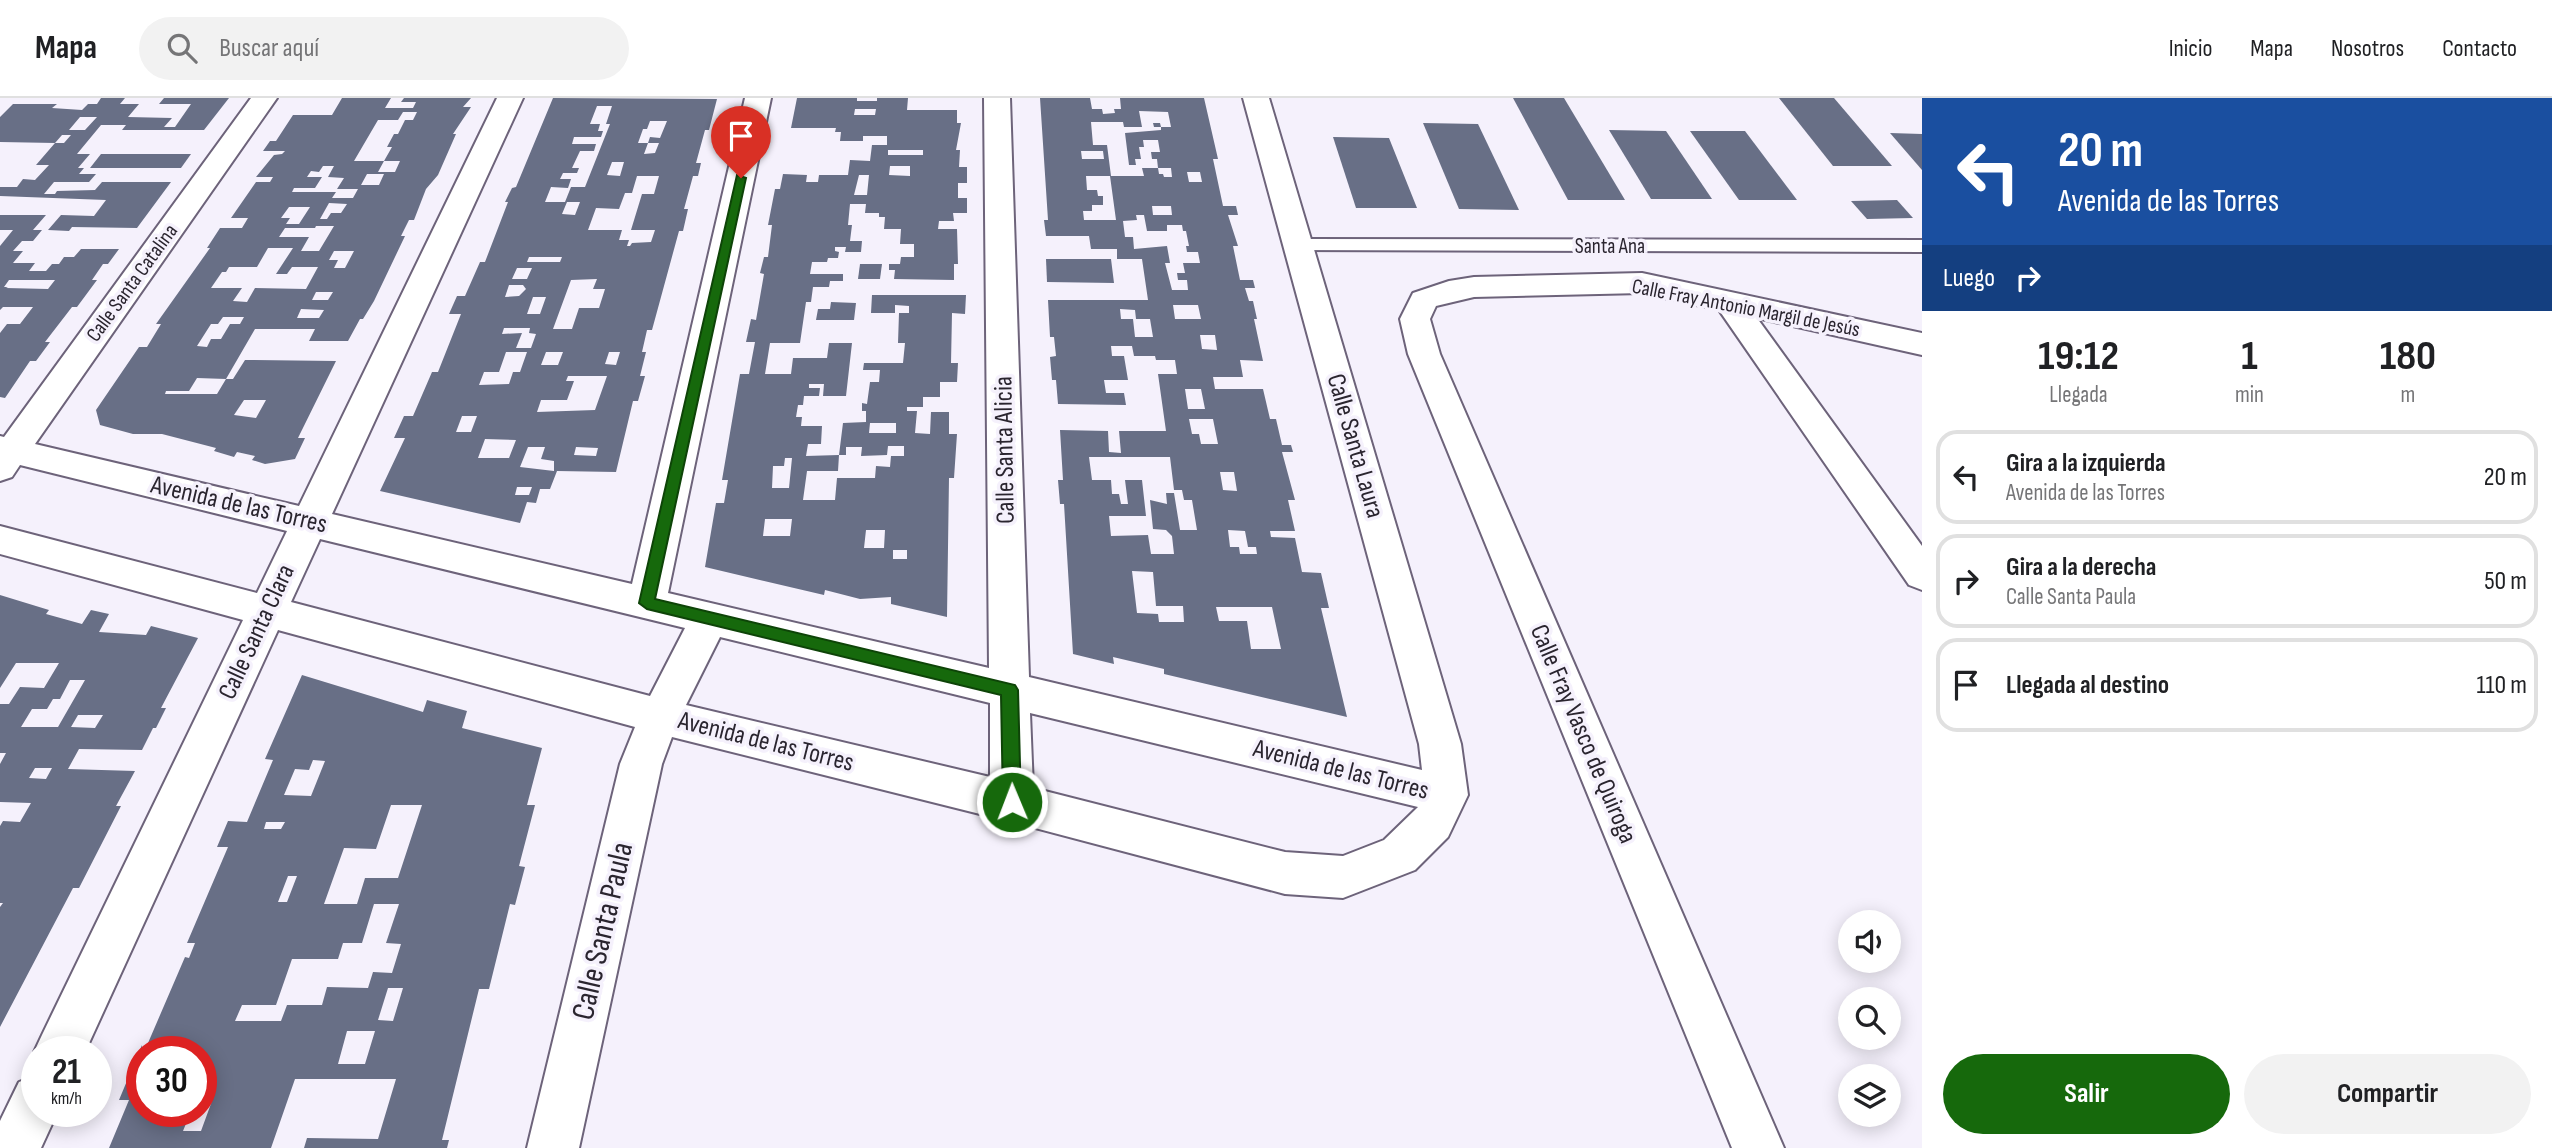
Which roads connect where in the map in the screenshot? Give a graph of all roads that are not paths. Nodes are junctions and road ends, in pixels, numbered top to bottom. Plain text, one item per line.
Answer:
1 (264, 98) edge
2 (510, 98) edge
3 (758, 98) edge
4 (998, 98) edge
5 (1256, 98) edge
6 (1298, 245) junction
7 (1922, 246) edge
8 (1731, 304) junction
9 (1415, 319) joint
10 (1922, 344) edge
11 (4, 455) edge
12 (309, 522) junction
13 (0, 540) edge
14 (1922, 575) edge
15 (647, 603) junction
16 (268, 610) junction
17 (710, 618) junction
18 (1009, 690) junction
19 (660, 716) junction
20 (1447, 795) junction
21 (1012, 802) junction
22 (67, 1036) edge
23 (24, 1127) edge
24 (14, 1148) edge
25 (553, 1148) edge
26 (1758, 1148) edge

1 - 11 street, Calle Santa Catalina
2 - 12 street, Calle Santa Clara
3 - 15 street
4 - 18 street, Calle Santa Alicia
5 - 6 street, Calle Santa Laura
6 - 7 lane, Santa Ana
6 - 20 street, Calle Santa Laura
8 - 9 street, Calle Fray Antonio Margil de Jesús
8 - 10 street, Calle Fray Antonio Margil de Jesús
8 - 14 street
9 - 26 street, Calle Fray Vasco de Quiroga
11 - 12 street, Avenida de las Torres
12 - 15 street, Avenida de las Torres
12 - 16 street, Calle Santa Clara
13 - 16 street, Avenida de las Torres
15 - 17 street, Avenida de las Torres
16 - 19 street, Avenida de las Torres
16 - 22 street, Calle Santa Clara
17 - 18 street, Avenida de las Torres
17 - 19 street, Calle Santa Paula
18 - 20 street, Avenida de las Torres
18 - 21 street, Calle Santa Alicia
19 - 21 street, Avenida de las Torres
19 - 25 street, Calle Santa Paula
20 - 21 street, Avenida de las Torres
23 - 24 street

